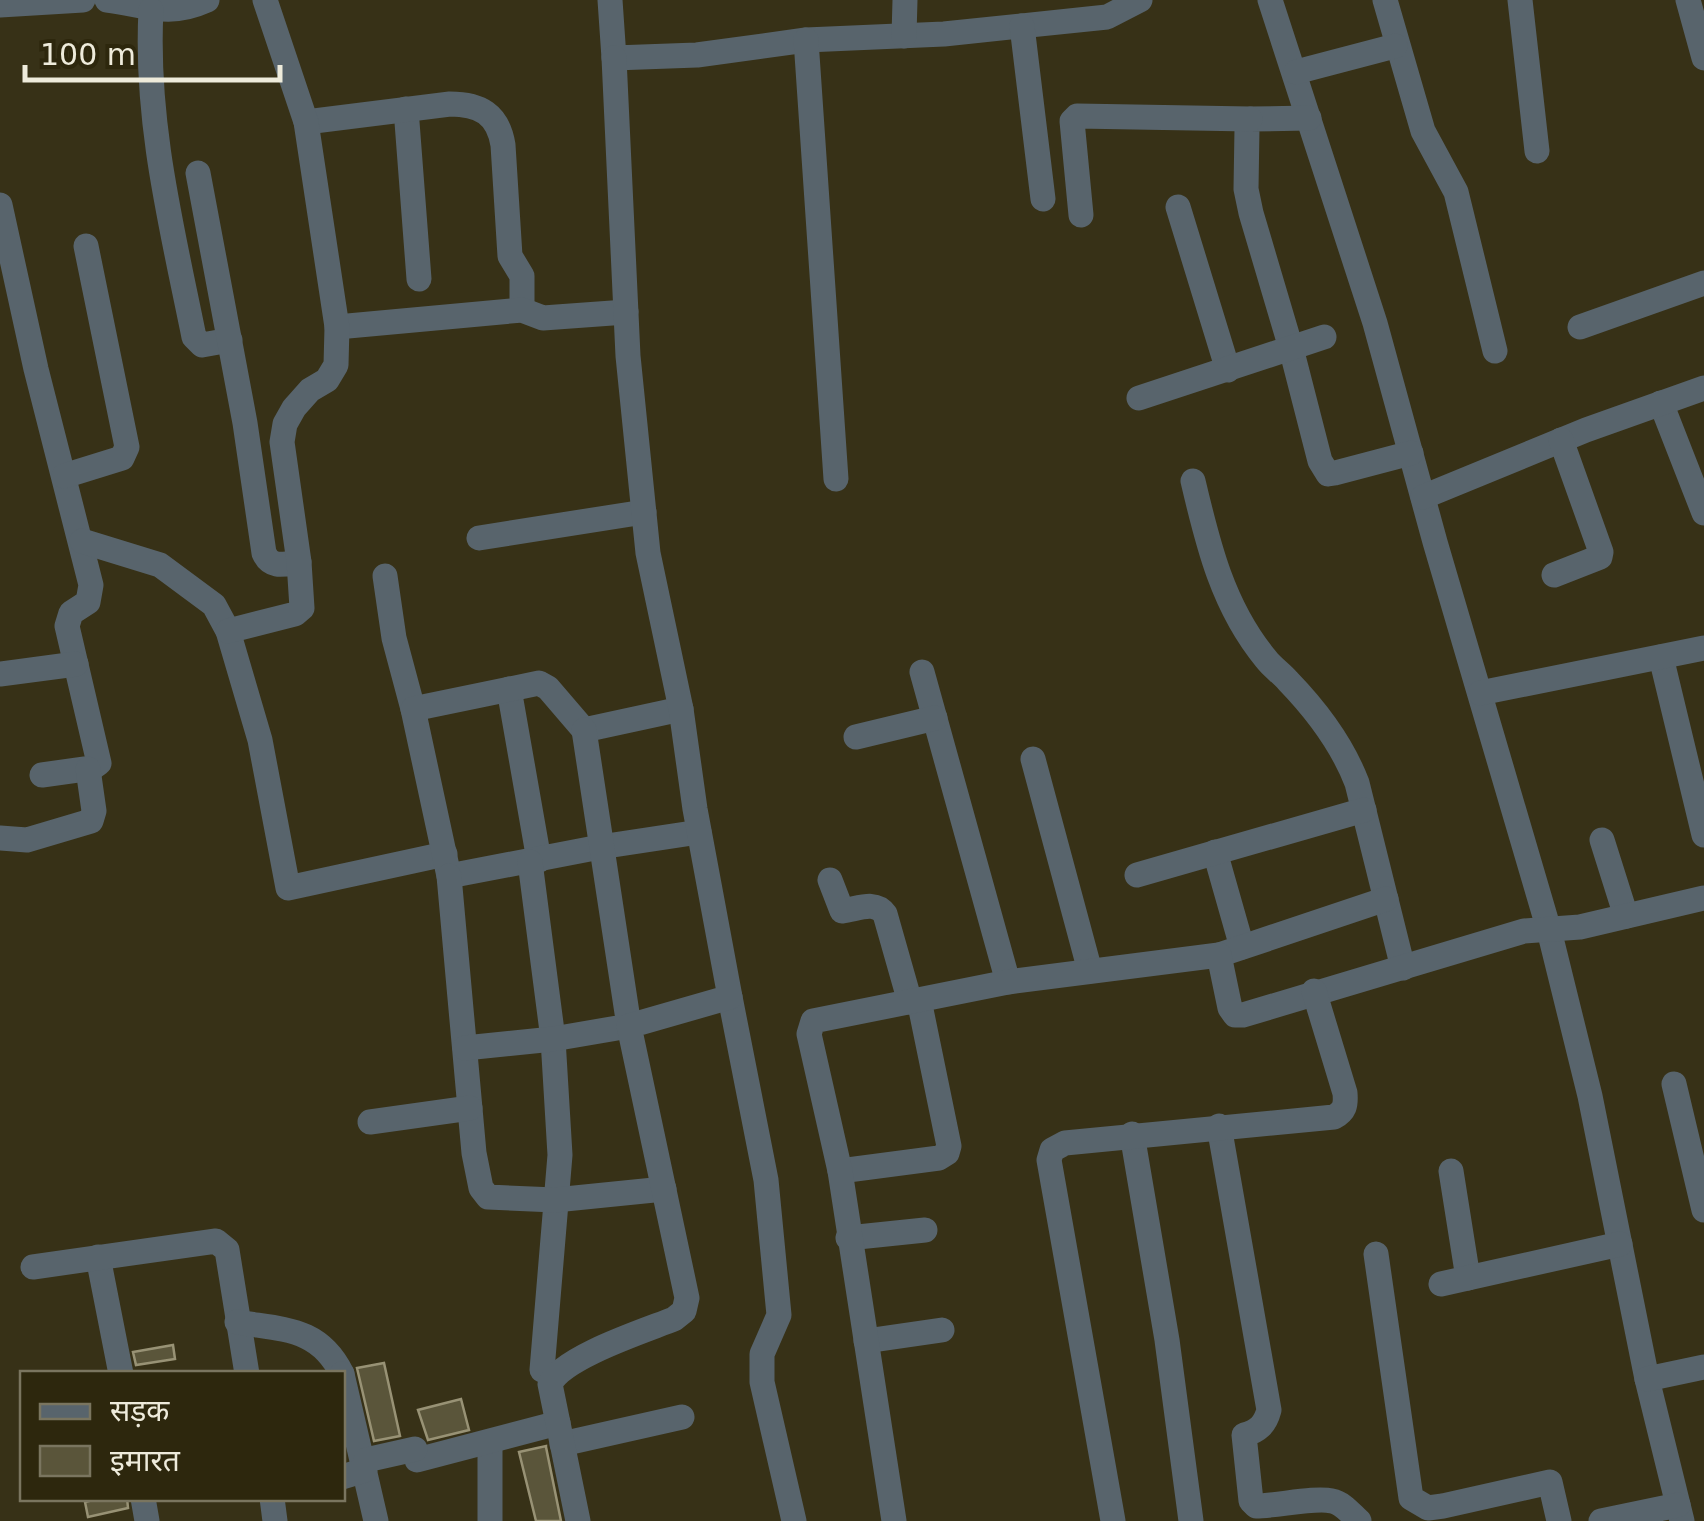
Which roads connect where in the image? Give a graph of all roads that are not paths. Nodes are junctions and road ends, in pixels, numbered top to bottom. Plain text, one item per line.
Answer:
1 (83, 0) edge
2 (108, 0) edge
3 (207, 0) edge
4 (265, 0) edge
5 (610, 0) edge
6 (905, 0) edge
7 (1140, 0) edge
8 (1270, 0) edge
9 (1385, 0) edge
10 (1520, 0) edge
11 (1688, 0) edge
12 (0, 5) edge
13 (1115, 7) edge
14 (151, 10) junction
15 (1022, 26) junction
16 (904, 36) junction
17 (806, 40) junction
18 (1396, 46) junction
19 (614, 58) junction
20 (1704, 58) edge
21 (1296, 72) junction
22 (406, 108) junction
23 (1310, 118) junction
24 (1250, 119) junction
25 (306, 122) junction
26 (1537, 152) dead end
27 (198, 173) dead end
28 (1043, 200) dead end
29 (0, 205) edge
30 (1178, 208) dead end
31 (1081, 214) dead end
32 (86, 246) dead end
33 (419, 279) dead end
34 (1704, 283) edge
35 (522, 310) junction
36 (626, 312) junction
37 (337, 327) junction
38 (1580, 327) dead end
39 (1324, 337) dead end
40 (230, 340) junction
41 (1291, 348) junction
42 (1495, 351) dead end
43 (1228, 370) junction
44 (1704, 388) edge
45 (1139, 398) dead end
46 (1661, 403) junction
47 (1561, 440) junction
48 (1411, 453) junction
49 (64, 476) junction
50 (836, 478) dead end
51 (1193, 481) dead end
52 (1423, 497) junction
53 (644, 512) junction
54 (1704, 513) edge
55 (480, 538) dead end
56 (82, 541) junction
57 (299, 562) junction
58 (1554, 575) dead end
59 (384, 576) dead end
60 (228, 631) junction
61 (1704, 648) edge
62 (1661, 658) junction
63 (76, 664) junction
64 (922, 672) dead end
65 (0, 674) edge
66 (509, 688) junction
67 (1480, 693) junction
68 (413, 709) junction
69 (682, 710) junction
70 (935, 718) junction
71 (584, 730) junction
72 (856, 737) dead end
73 (1033, 758) dead end
74 (88, 769) junction
75 (42, 775) dead end
76 (1364, 810) junction
77 (699, 832) junction
78 (1704, 834) edge
79 (0, 838) edge
80 (1602, 840) dead end
81 (600, 846) junction
82 (1215, 852) junction
83 (534, 861) junction
84 (447, 865) junction
85 (1137, 875) dead end
86 (830, 880) dead end
87 (1704, 898) edge
88 (1386, 899) junction
89 (1626, 916) junction
90 (1549, 930) junction
91 (1231, 951) junction
92 (1403, 968) junction
93 (1090, 971) junction
94 (1008, 982) junction
95 (1314, 992) junction
96 (730, 998) junction
97 (914, 1001) junction
98 (629, 1026) junction
99 (554, 1038) junction
100 (464, 1048) junction
101 (1674, 1084) dead end
102 (470, 1108) junction
103 (370, 1122) dead end
104 (1219, 1126) junction
105 (1132, 1134) junction
106 (840, 1171) junction
107 (1451, 1171) dead end
108 (664, 1189) junction
109 (555, 1200) junction
110 (1704, 1210) edge
111 (925, 1230) dead end
112 (848, 1238) junction
113 (1620, 1244) junction
114 (1376, 1254) dead end
115 (98, 1258) junction
116 (33, 1266) dead end
117 (1468, 1278) junction
118 (1441, 1284) dead end
119 (238, 1322) junction
120 (942, 1330) dead end
121 (866, 1341) junction
122 (1704, 1367) edge
123 (542, 1370) dead end
124 (120, 1371) edge
125 (247, 1371) edge
126 (340, 1371) edge
127 (1647, 1379) junction
128 (345, 1399) edge
129 (682, 1418) dead end
130 (560, 1434) junction
131 (490, 1442) junction
132 (354, 1473) edge
133 (1680, 1513) edge
134 (376, 1521) edge
135 (490, 1521) edge
136 (578, 1521) edge
137 (794, 1521) edge
138 (894, 1521) edge
139 (1112, 1521) edge
140 (1191, 1521) edge
141 (1359, 1521) edge
142 (1559, 1521) edge
143 (1601, 1521) edge

1 - 12 street
2 - 14 street
3 - 14 street
4 - 25 street
5 - 19 street
6 - 16 street
7 - 13 street
8 - 21 street
9 - 18 street
10 - 26 street
11 - 20 street
13 - 15 street
14 - 40 street
15 - 16 street
15 - 28 street
16 - 17 street
17 - 19 street
17 - 50 street
18 - 21 street
18 - 42 street
19 - 36 street
21 - 23 street
22 - 25 street
22 - 33 street
22 - 35 street
23 - 24 street
23 - 48 street
24 - 31 street
24 - 41 street
25 - 37 street
27 - 40 street
29 - 49 street
30 - 43 street
32 - 49 street
34 - 38 street
35 - 36 street
35 - 37 street
36 - 53 street
37 - 57 street
39 - 41 street
40 - 57 street
41 - 43 street
41 - 48 street
43 - 45 street
44 - 46 street
46 - 47 street
46 - 54 street
47 - 52 street
47 - 58 street
48 - 52 street
49 - 56 street
51 - 76 street
52 - 67 street
53 - 55 street
53 - 69 street
56 - 60 street
56 - 63 street
57 - 60 street
59 - 68 street
60 - 84 street
61 - 62 street
62 - 67 street
62 - 78 street
63 - 65 street
63 - 74 street
64 - 70 street
66 - 68 street
66 - 71 street
66 - 83 street
67 - 90 street
68 - 84 street
69 - 71 street
69 - 77 street
70 - 72 street
70 - 94 street
71 - 81 street
73 - 93 street
74 - 75 street
74 - 79 street
76 - 82 street
76 - 88 street
77 - 81 street
77 - 96 street
80 - 89 street
81 - 83 street
81 - 98 street
82 - 85 street
82 - 91 street
83 - 84 street
83 - 99 street
84 - 100 street
86 - 97 street
87 - 89 street
88 - 91 street
88 - 92 street
89 - 90 street
90 - 92 street
90 - 113 street
91 - 93 street
91 - 95 street
92 - 95 street
93 - 94 street
94 - 97 street
95 - 104 street
96 - 98 street
96 - 137 street
97 - 106 street
97 - 106 street
98 - 99 street
98 - 108 street
99 - 100 street
99 - 109 street
100 - 102 street
101 - 110 street
102 - 103 street
102 - 109 street
104 - 105 street
104 - 141 street
105 - 139 street
105 - 140 street
106 - 112 street
107 - 117 street
108 - 109 street
108 - 130 street
109 - 123 street
111 - 112 street
112 - 121 street
113 - 117 street
113 - 127 street
114 - 142 street
115 - 116 street
115 - 119 street
115 - 124 street
117 - 118 street
119 - 125 street
119 - 126 street
120 - 121 street
121 - 138 street
122 - 127 street
127 - 133 street
128 - 132 street
129 - 130 street
130 - 131 street
130 - 136 street
131 - 132 street
131 - 135 street
132 - 134 street
133 - 143 street

